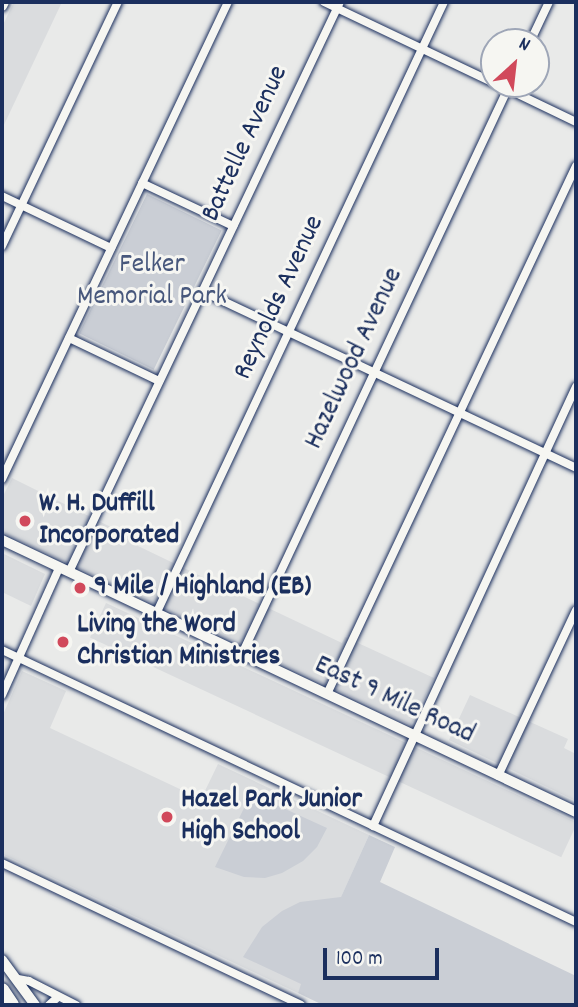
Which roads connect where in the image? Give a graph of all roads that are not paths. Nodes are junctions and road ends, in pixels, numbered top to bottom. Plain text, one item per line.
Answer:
1 (118, 2) edge
2 (228, 2) edge
3 (324, 2) edge
4 (444, 2) edge
5 (549, 2) edge
6 (338, 5) edge
7 (537, 28) edge
8 (422, 49) junction
9 (480, 76) edge
10 (504, 98) edge
11 (530, 98) edge
12 (576, 122) edge
13 (576, 166) edge
14 (142, 183) junction
15 (2, 196) edge
16 (21, 205) junction
17 (233, 226) junction
18 (2, 246) edge
19 (111, 248) junction
20 (202, 291) junction
21 (289, 332) junction
22 (69, 338) junction
23 (374, 373) junction
24 (159, 381) junction
25 (576, 387) edge
26 (460, 413) junction
27 (545, 453) junction
28 (576, 468) edge
29 (2, 479) edge
30 (2, 540) edge
31 (64, 570) junction
32 (576, 610) edge
33 (156, 614) junction
34 (2, 650) edge
35 (242, 654) junction
36 (18, 658) junction
37 (327, 694) junction
38 (2, 695) edge
39 (414, 736) junction
40 (498, 776) junction
41 (576, 812) edge
42 (373, 826) junction
43 (2, 863) edge
44 (576, 922) edge
45 (2, 960) edge
46 (18, 979) junction
47 (2, 990) edge
48 (58, 997) junction
49 (296, 1004) edge
50 (12, 1005) edge
51 (36, 1005) edge
52 (49, 1005) edge
53 (76, 1005) edge

1 - 16 street
2 - 14 street
3 - 6 street
4 - 8 street, Reynolds Avenue
5 - 7 street
6 - 8 street
6 - 17 street, Battelle Avenue
8 - 9 street
8 - 21 street, Reynolds Avenue
10 - 23 street, Hazelwood Avenue
11 - 12 street
13 - 26 street
14 - 17 street
14 - 19 street
15 - 16 street
16 - 18 street
16 - 19 street
17 - 20 street, Battelle Avenue
19 - 22 street
20 - 21 street
20 - 24 street, Battelle Avenue
21 - 23 street
21 - 33 street, Reynolds Avenue
22 - 24 street
22 - 29 street
23 - 26 street
23 - 35 street, Hazelwood Avenue
24 - 31 street, Battelle Avenue
25 - 27 street
26 - 27 street
26 - 37 street
27 - 28 street
27 - 39 street
30 - 31 main road, East 9 Mile Road
31 - 33 main road, East 9 Mile Road
31 - 36 street, Battelle Avenue
32 - 40 street
33 - 35 main road, East 9 Mile Road
34 - 36 street
35 - 37 main road, East 9 Mile Road
36 - 38 street, Battelle Avenue
36 - 42 street
37 - 39 main road, East 9 Mile Road
39 - 40 main road, East 9 Mile Road
39 - 42 street
40 - 41 main road, East 9 Mile Road
42 - 44 street
43 - 49 street
45 - 46 main road
46 - 48 street
46 - 51 main road
47 - 50 highway
48 - 52 street
48 - 53 street

